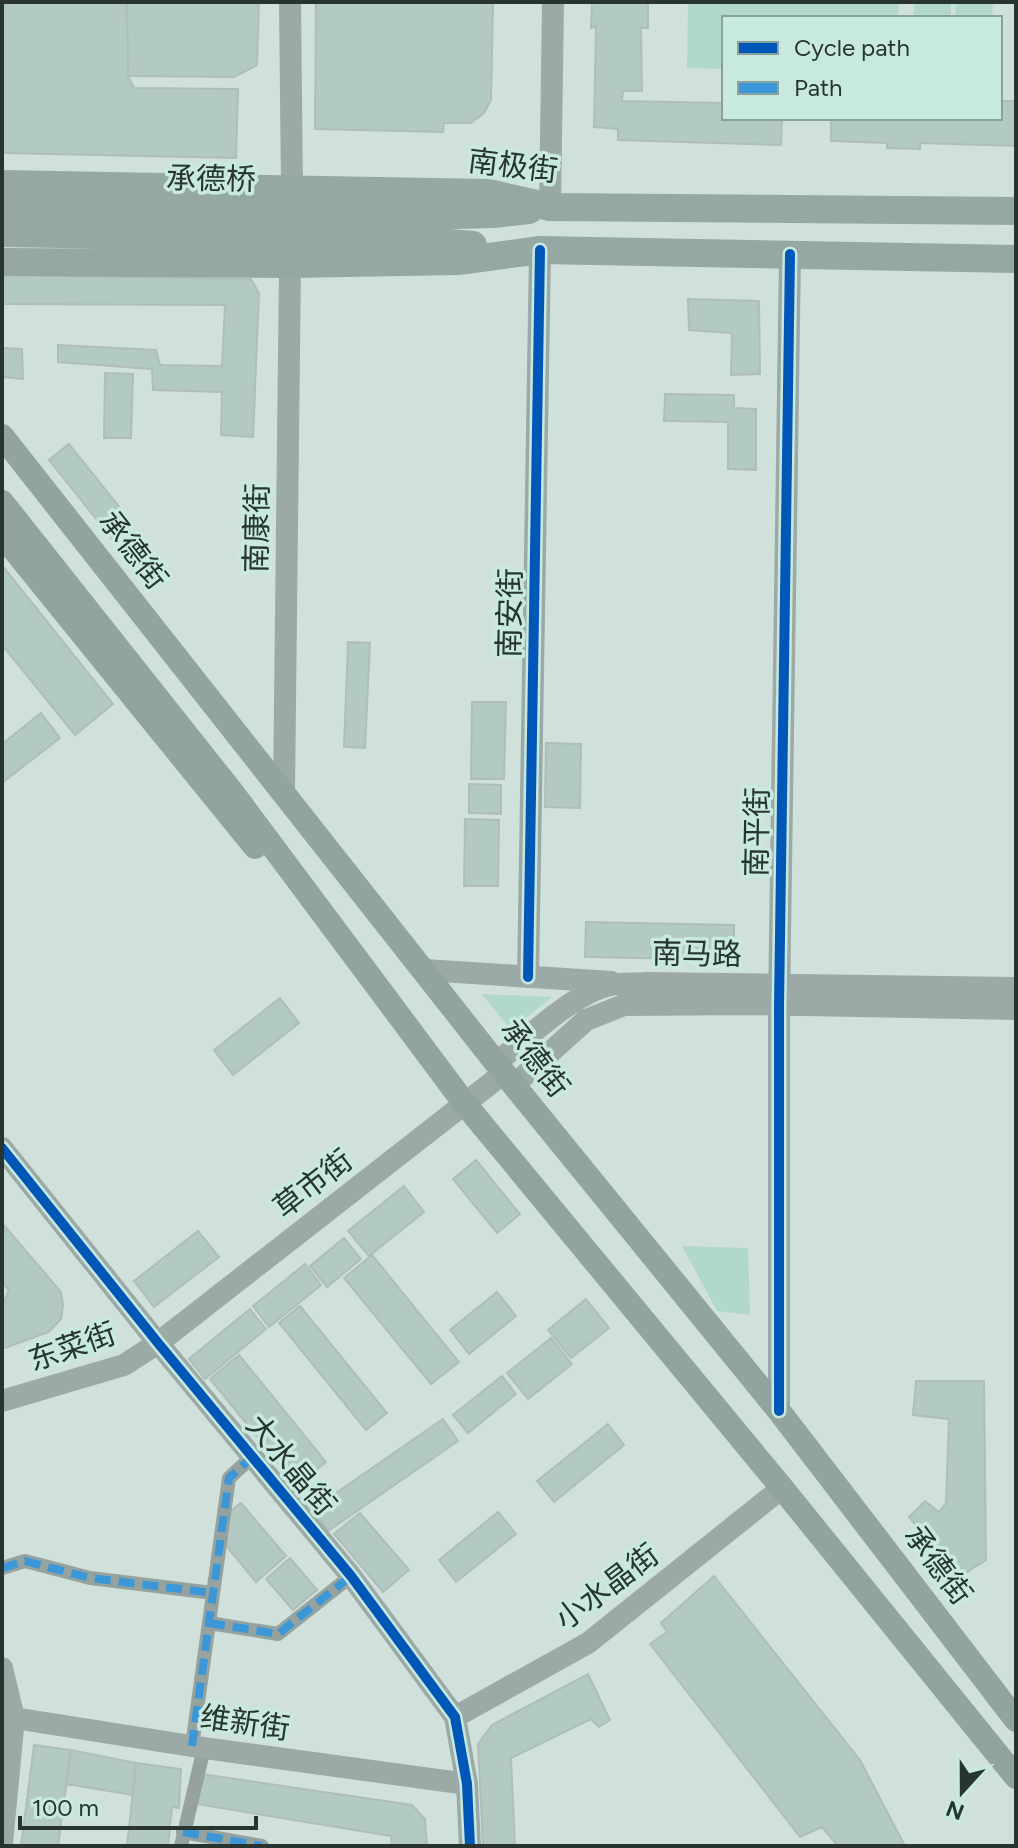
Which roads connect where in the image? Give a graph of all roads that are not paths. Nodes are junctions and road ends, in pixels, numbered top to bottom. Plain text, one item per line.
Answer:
1 (290, 2) edge
2 (553, 2) edge
3 (2, 184) edge
4 (292, 190) junction
5 (550, 207) junction
6 (2, 211) edge
7 (1016, 211) edge
8 (416, 228) junction
9 (2, 233) edge
10 (540, 250) junction
11 (790, 254) junction
12 (1016, 259) edge
13 (2, 262) edge
14 (290, 264) junction
15 (2, 436) edge
16 (2, 502) edge
17 (2, 535) edge
18 (284, 792) junction
19 (366, 969) junction
20 (425, 970) junction
21 (528, 977) junction
22 (632, 984) junction
23 (1016, 988) edge
24 (779, 995) junction
25 (1016, 1009) edge
26 (505, 1073) junction
27 (465, 1104) junction
28 (2, 1148) edge
29 (158, 1343) junction
30 (2, 1401) edge
31 (779, 1411) junction
32 (253, 1456) junction
33 (782, 1488) junction
34 (2, 1568) edge
35 (351, 1576) junction
36 (213, 1593) junction
37 (209, 1623) junction
38 (2, 1668) edge
39 (455, 1717) junction
40 (14, 1718) junction
41 (1016, 1720) edge
42 (198, 1747) junction
43 (6, 1762) edge
44 (1016, 1777) edge
45 (467, 1784) junction
46 (182, 1839) edge
47 (2, 1843) edge
48 (262, 1846) edge
49 (470, 1846) edge

1 - 4 street
2 - 5 street
3 - 4 highway, 南极街
4 - 5 highway, 南极街
5 - 7 highway, 南极街
5 - 8 highway
6 - 8 highway, 承德桥
8 - 9 highway, 承德桥
8 - 10 highway
10 - 11 highway
10 - 14 highway
10 - 21 street, 南安街
11 - 12 highway
11 - 24 street, 南平街
13 - 14 highway
14 - 18 street, 南康街
15 - 18 main road, 承德街
16 - 19 main road
17 - 19 main road
18 - 20 main road, 承德街
19 - 27 main road
20 - 21 street
20 - 26 main road, 承德街
21 - 22 street
22 - 24 street, 南马路
22 - 26 street, 南马路
23 - 24 street, 南马路
24 - 25 street, 南马路
24 - 26 street, 南马路
24 - 31 street, 南平街
26 - 27 street, 草市街
26 - 31 main road, 承德街
27 - 29 street, 草市街
27 - 33 main road
28 - 29 street, 大水晶街
29 - 30 street, 东菜街
29 - 32 street, 大水晶街
31 - 41 main road, 承德街
32 - 35 street, 大水晶街
32 - 36 street
33 - 39 street, 小水晶街
33 - 44 main road
34 - 36 street
35 - 37 street
35 - 39 street, 大水晶街
36 - 37 street
37 - 42 street
38 - 40 street
39 - 45 street, 大水晶街
40 - 42 street, 维新街
40 - 43 street
42 - 45 street, 维新街
42 - 46 street
43 - 47 street
45 - 49 street, 大水晶街
46 - 48 street

